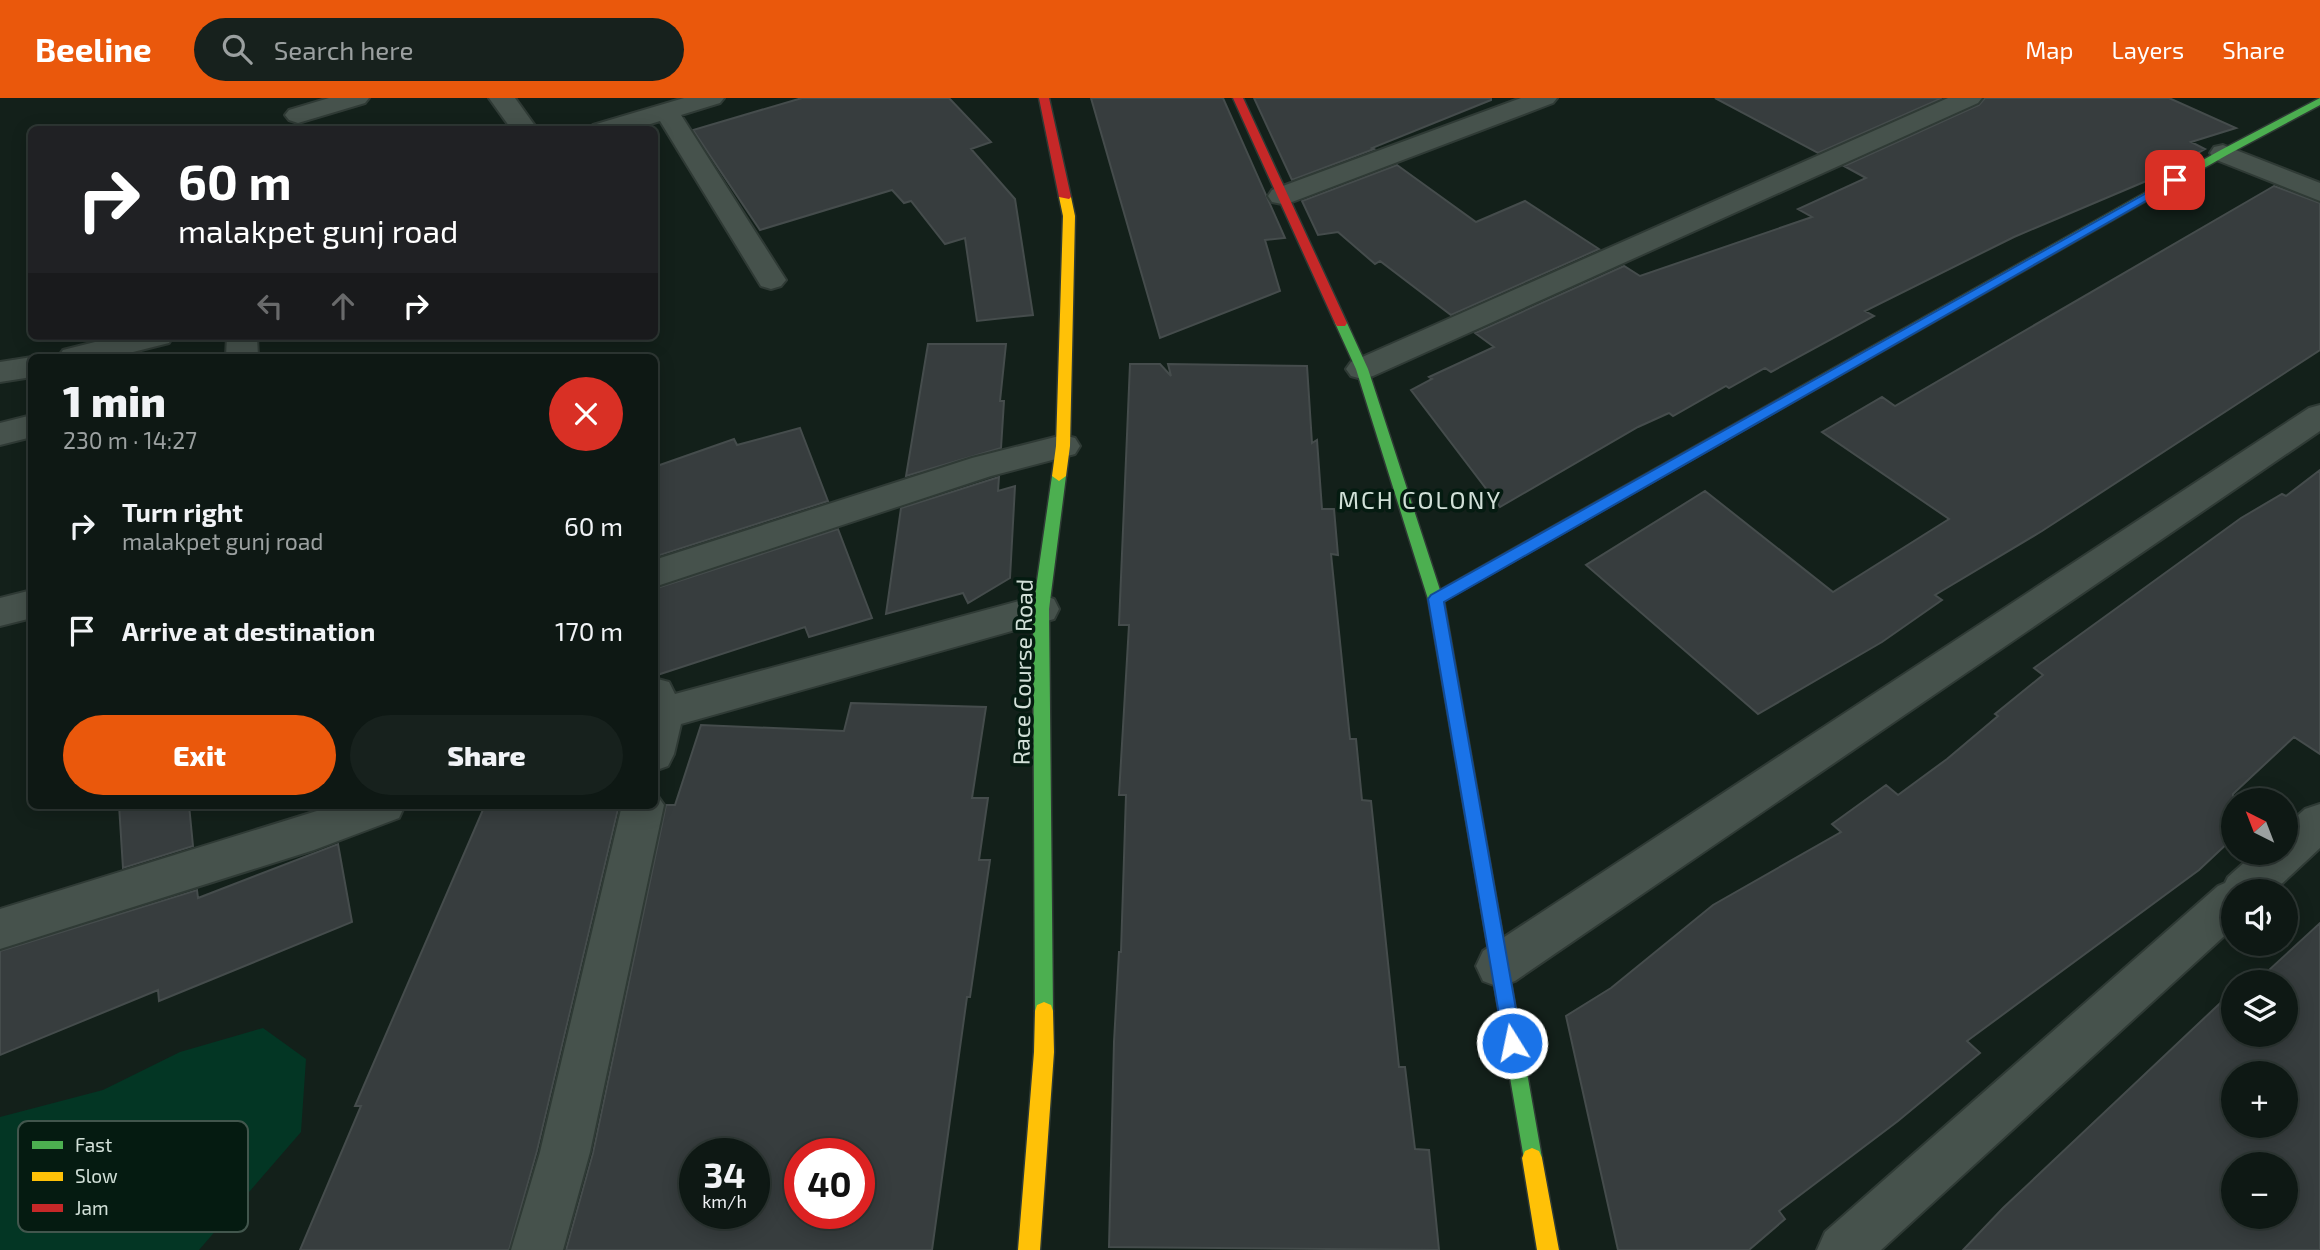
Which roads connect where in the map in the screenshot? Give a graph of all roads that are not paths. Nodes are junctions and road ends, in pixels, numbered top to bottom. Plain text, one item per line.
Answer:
1 (356, 98) edge
2 (502, 98) edge
3 (711, 98) edge
4 (1044, 98) edge
5 (1238, 98) edge
6 (1544, 98) edge
7 (1969, 98) edge
8 (2320, 101) edge
9 (666, 111) junction
10 (296, 114) edge
11 (521, 126) edge
12 (615, 126) edge
13 (2223, 153) junction
14 (2320, 192) edge
15 (1282, 196) junction
16 (771, 280) dead end
17 (142, 340) edge
18 (86, 354) edge
19 (28, 368) edge
20 (1362, 369) junction
21 (0, 372) edge
22 (2320, 416) edge
23 (28, 427) edge
24 (0, 434) edge
25 (1063, 446) junction
26 (658, 573) edge
27 (1436, 599) junction
28 (28, 605) edge
29 (1041, 609) junction
30 (0, 612) edge
31 (658, 706) edge
32 (364, 809) edge
33 (642, 809) edge
34 (313, 819) edge
35 (2320, 822) edge
36 (2256, 879) edge
37 (2221, 911) edge
38 (0, 929) edge
39 (1499, 966) junction
40 (537, 1250) edge
41 (1029, 1250) edge
42 (1548, 1250) edge
43 (1843, 1250) edge

1 - 10 street
2 - 11 street
3 - 9 street
4 - 25 street, Race Course Road
5 - 15 street
6 - 15 street
7 - 20 street
8 - 13 street
9 - 12 street
9 - 16 street
13 - 14 street
13 - 27 street
15 - 20 street
17 - 18 street
19 - 21 street
20 - 27 street
22 - 39 street
23 - 24 street
25 - 26 street
25 - 29 street, Race Course Road
27 - 39 street
28 - 30 street
29 - 31 street
29 - 41 street, Race Course Road
32 - 34 street
33 - 40 street
34 - 38 street
35 - 36 street
37 - 43 street
39 - 42 street

